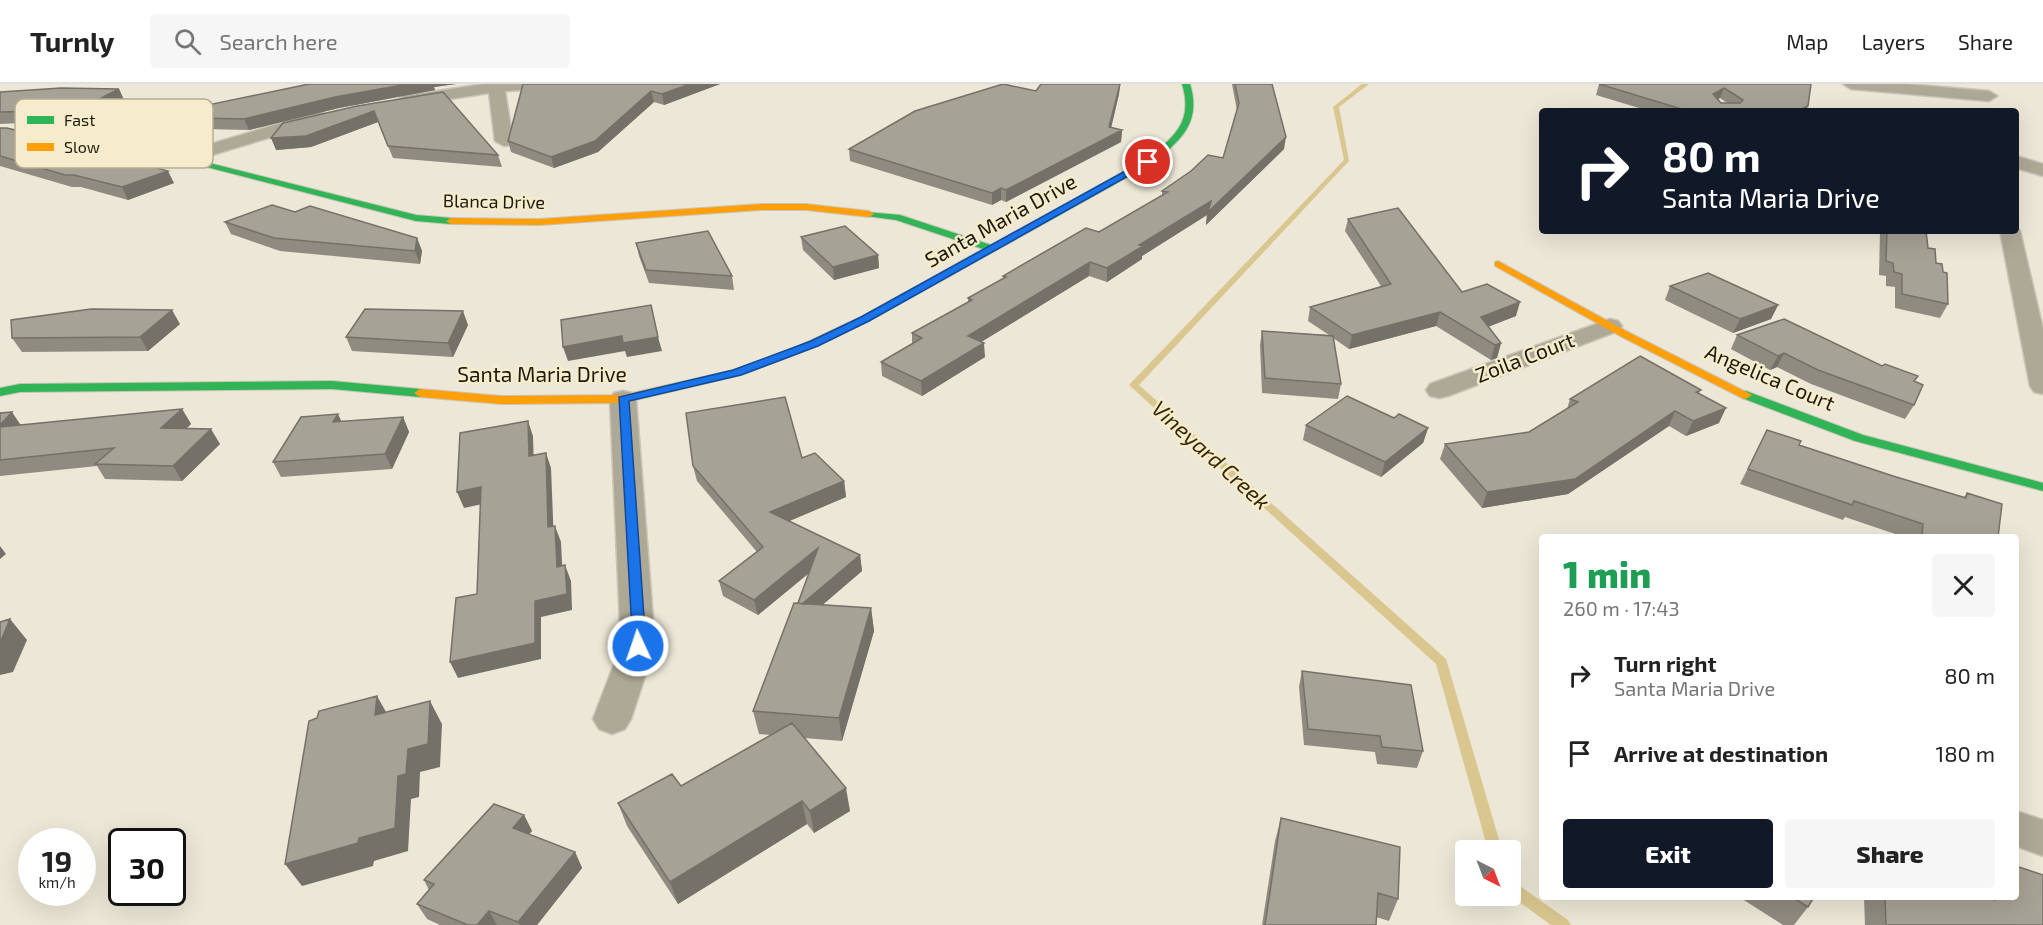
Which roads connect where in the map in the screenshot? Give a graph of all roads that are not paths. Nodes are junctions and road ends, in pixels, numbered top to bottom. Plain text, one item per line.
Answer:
1 (542, 84) edge
2 (1186, 84) edge
3 (1851, 84) edge
4 (496, 87) junction
5 (1989, 97) edge
6 (387, 104) edge
7 (335, 114) edge
8 (15, 131) edge
9 (0, 132) edge
10 (504, 141) dead end
11 (213, 149) edge
12 (2019, 163) edge
13 (213, 166) edge
14 (2043, 170) edge
15 (2011, 234) edge
16 (992, 249) junction
17 (1498, 264) dead end
18 (1610, 326) junction
19 (2043, 386) edge
20 (1440, 390) dead end
21 (0, 392) edge
22 (623, 399) junction
23 (2043, 488) edge
24 (612, 718) dead end
25 (2019, 829) edge
26 (2043, 838) edge

1 - 4 street
2 - 16 street, Santa Maria Drive
3 - 5 street
4 - 6 street
4 - 10 street
7 - 11 street
8 - 9 street, Blanca Drive
12 - 14 street
13 - 16 street, Blanca Drive
15 - 19 street
16 - 22 street, Santa Maria Drive
17 - 18 street, Angelica Court
18 - 20 street, Zoila Court
18 - 23 street, Angelica Court
21 - 22 street, Santa Maria Drive
22 - 24 street
25 - 26 street

